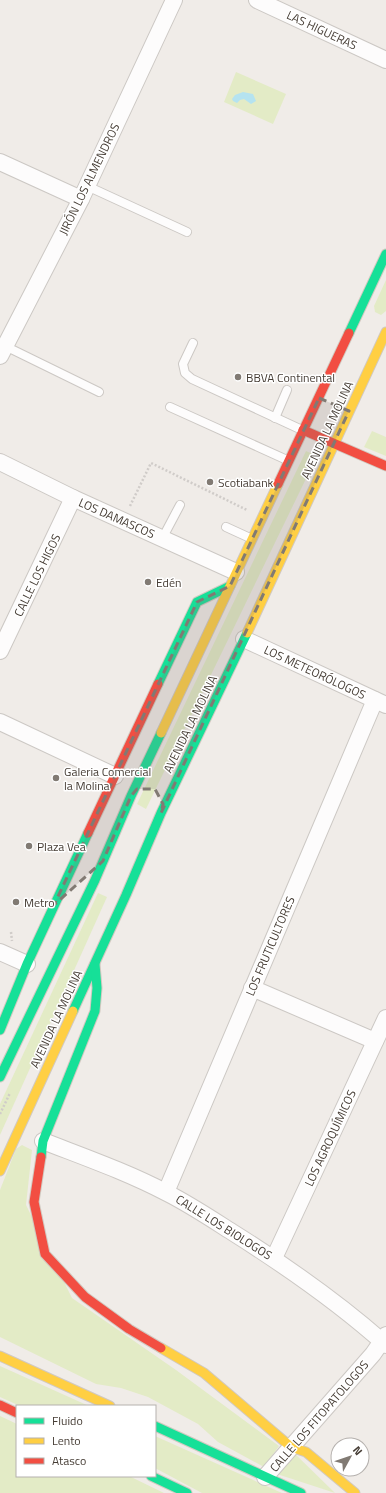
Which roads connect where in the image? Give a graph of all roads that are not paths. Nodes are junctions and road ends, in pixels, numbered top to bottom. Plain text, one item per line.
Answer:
1 (174, 0) edge
2 (257, 0) edge
3 (386, 60) edge
4 (0, 162) edge
5 (84, 192) junction
6 (187, 232) dead end
7 (386, 254) edge
8 (362, 307) junction
9 (366, 320) dead end
10 (386, 332) edge
11 (193, 343) dead end
12 (2, 351) edge
13 (287, 390) dead end
14 (99, 392) dead end
15 (170, 407) dead end
16 (275, 418) junction
17 (303, 430) junction
18 (334, 444) junction
19 (288, 461) junction
20 (0, 462) edge
21 (386, 466) edge
22 (73, 498) junction
23 (180, 504) dead end
24 (226, 527) dead end
25 (162, 539) junction
26 (251, 539) junction
27 (233, 579) junction
28 (244, 639) junction
29 (0, 652) edge
30 (380, 702) edge
31 (0, 722) edge
32 (115, 776) junction
33 (146, 787) dead end
34 (161, 795) dead end
35 (131, 796) junction
36 (161, 813) junction
37 (103, 861) junction
38 (86, 876) dead end
39 (70, 891) dead end
40 (54, 905) junction
41 (0, 952) edge
42 (27, 964) junction
43 (95, 964) junction
44 (252, 988) junction
45 (13, 1017) edge
46 (386, 1018) edge
47 (0, 1030) edge
48 (375, 1041) junction
49 (0, 1077) edge
50 (43, 1141) junction
51 (0, 1171) edge
52 (166, 1192) junction
53 (274, 1258) junction
54 (385, 1341) edge
55 (0, 1356) edge
56 (0, 1405) edge
57 (108, 1405) edge
58 (16, 1413) edge
59 (156, 1426) edge
60 (292, 1447) junction
61 (153, 1477) edge
62 (265, 1477) junction
63 (187, 1493) edge
64 (301, 1493) edge
65 (355, 1493) edge

1 - 5 street, JIRÓN LOS ALMENDROS
2 - 3 street, LAS HIGUERAS
4 - 5 street
5 - 6 lane
5 - 12 street, JIRÓN LOS ALMENDROS
7 - 8 main road, AVENIDA LA MOLINA
8 - 9 main road
8 - 17 main road, AVENIDA LA MOLINA
10 - 18 main road, AVENIDA LA MOLINA
11 - 16 lane
12 - 14 lane
13 - 16 lane
15 - 19 lane
16 - 17 lane
17 - 18 main road
17 - 19 main road, AVENIDA LA MOLINA
18 - 21 main road
18 - 28 main road, AVENIDA LA MOLINA
19 - 26 main road, AVENIDA LA MOLINA
20 - 22 street, LOS DAMASCOS
22 - 25 street, LOS DAMASCOS
22 - 29 street, CALLE LOS HIGOS
23 - 25 lane
24 - 26 lane
25 - 27 street, LOS DAMASCOS
26 - 27 main road, AVENIDA LA MOLINA
27 - 32 main road
27 - 35 main road, AVENIDA LA MOLINA
28 - 30 street, LOS METEORÓLOGOS
28 - 36 main road, AVENIDA LA MOLINA
30 - 44 street, LOS FRUTICULTORES
31 - 32 street
32 - 40 main road
33 - 35 main road
34 - 36 main road
35 - 37 main road, AVENIDA LA MOLINA
36 - 43 main road, AVENIDA LA MOLINA
37 - 38 main road
37 - 45 main road, AVENIDA LA MOLINA
39 - 40 main road
40 - 42 main road
41 - 42 street
42 - 45 main road
43 - 50 main road
43 - 51 main road, AVENIDA LA MOLINA
44 - 48 street
44 - 52 street, LOS FRUTICULTORES
45 - 47 main road
45 - 49 main road, AVENIDA LA MOLINA
46 - 48 street, LOS AGROQUÍMICOS
48 - 53 street, LOS AGROQUÍMICOS
50 - 52 street, CALLE LOS BIOLOGOS
50 - 60 main road
52 - 53 street, CALLE LOS BIOLOGOS
53 - 54 street, CALLE LOS BIOLOGOS
54 - 60 street, CALLE LOS FITOPATOLOGOS
55 - 57 main road
56 - 58 main road
59 - 62 main road
60 - 62 street, CALLE LOS FITOPATOLOGOS
60 - 65 main road
61 - 63 main road
62 - 64 main road

